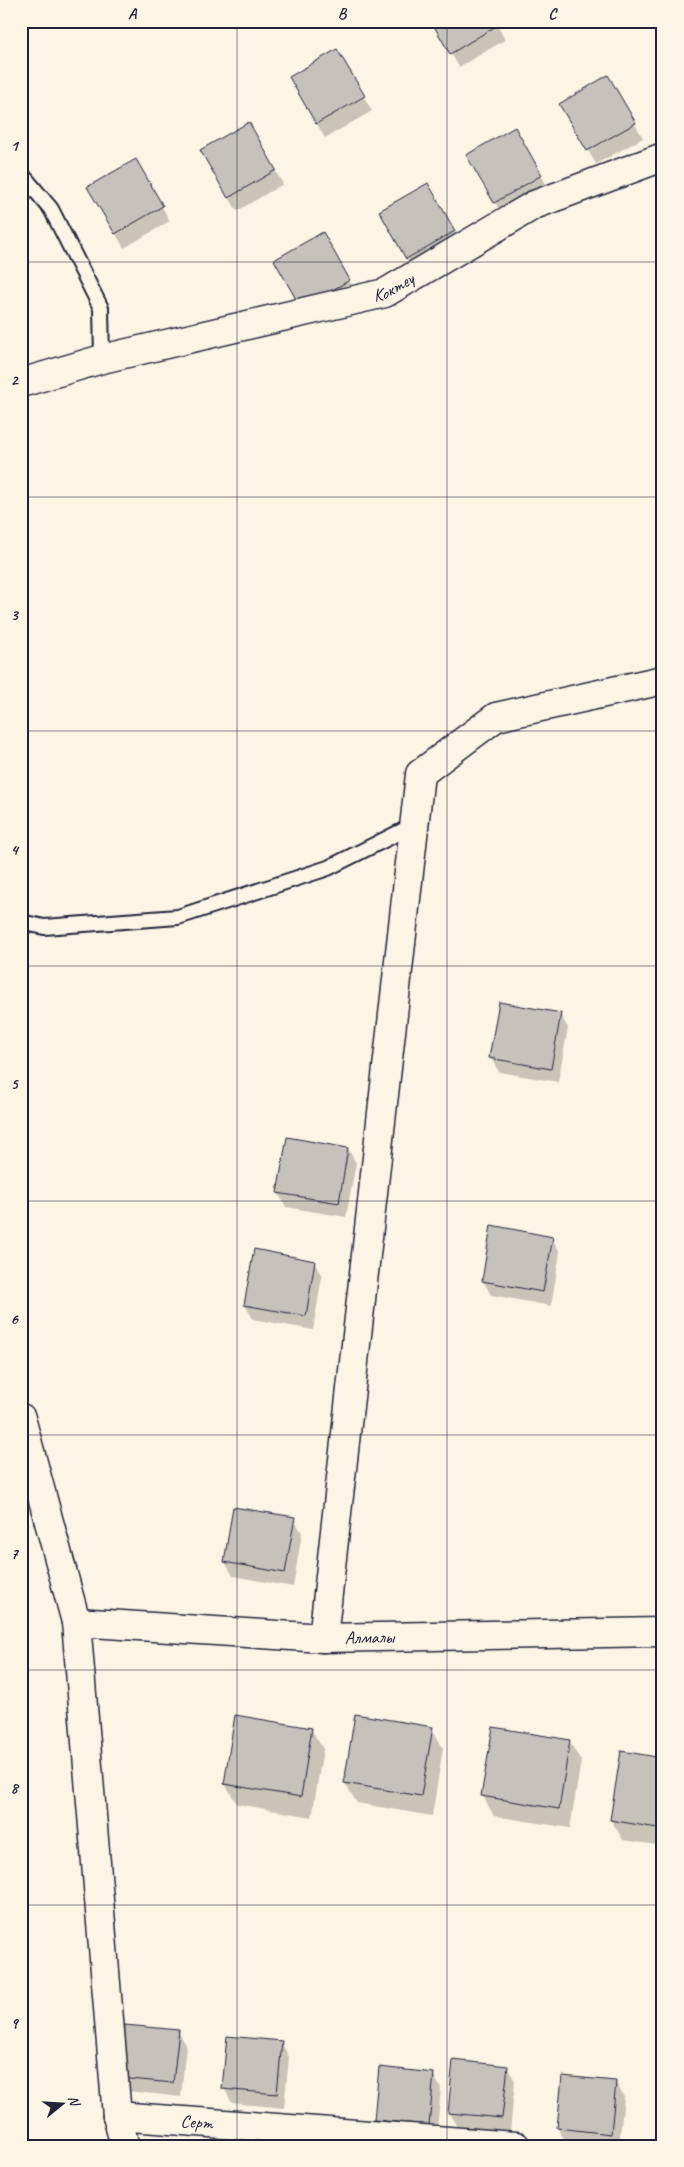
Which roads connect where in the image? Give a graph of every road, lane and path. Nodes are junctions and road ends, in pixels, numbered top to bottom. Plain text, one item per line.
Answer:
1 (663, 157) edge
2 (21, 173) edge
3 (102, 359) junction
4 (21, 383) edge
5 (663, 680) edge
6 (414, 825) junction
7 (21, 922) edge
8 (21, 1418) edge
9 (76, 1622) junction
10 (663, 1632) edge
11 (323, 1638) junction
12 (117, 2116) junction
13 (125, 2146) edge
14 (516, 2146) edge

1 - 3 street, Коктеу
2 - 3 lane
3 - 4 street, Коктеу
5 - 6 street
6 - 7 lane
6 - 11 street
8 - 9 street
9 - 11 street, Алмалы
9 - 12 street
10 - 11 street, Алмалы
12 - 13 street
12 - 14 street, Серт

